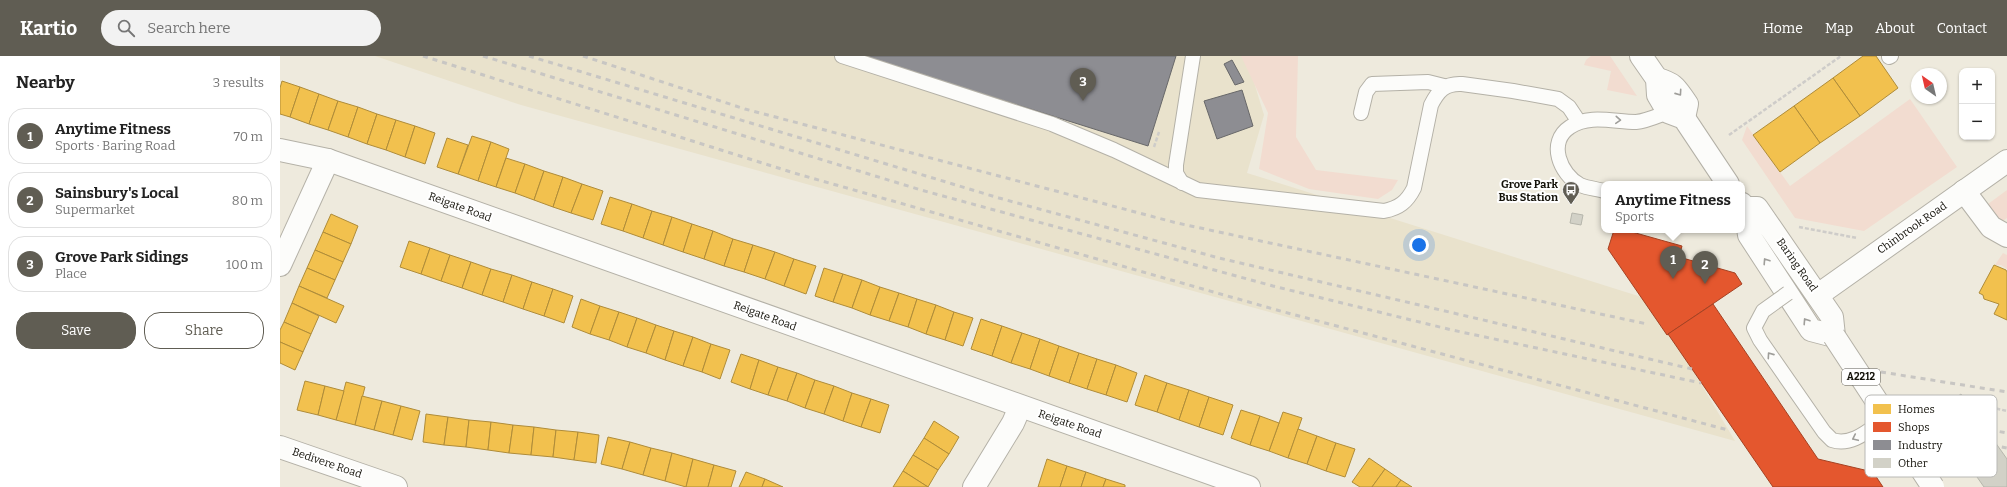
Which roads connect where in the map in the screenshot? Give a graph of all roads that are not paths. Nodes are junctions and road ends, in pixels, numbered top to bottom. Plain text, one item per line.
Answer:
1 (842, 56) edge
2 (1193, 56) edge
3 (1641, 56) edge
4 (1444, 86) junction
5 (1361, 113) dead end
6 (1676, 115) junction
7 (1579, 122) junction
8 (280, 150) edge
9 (328, 160) junction
10 (2007, 161) edge
11 (1726, 181) edge
12 (1182, 182) junction
13 (1601, 190) edge
14 (1964, 191) junction
15 (1745, 208) edge
16 (1745, 217) edge
17 (2007, 236) edge
18 (280, 265) edge
19 (1788, 293) junction
20 (1818, 295) junction
21 (1834, 336) junction
22 (1873, 395) edge
23 (1020, 407) junction
24 (1865, 432) edge
25 (280, 447) edge
26 (1926, 477) edge
27 (396, 487) edge
28 (974, 487) edge
29 (1249, 487) edge
30 (1932, 487) edge

1 - 12 lane
2 - 12 lane
3 - 6 street
4 - 5 lane
4 - 7 lane
4 - 12 lane
7 -> 6 lane
6 - 11 street
7 - 13 lane
8 - 9 street, Reigate Road
9 - 18 street
9 - 23 street, Reigate Road
10 - 14 street, Chinbrook Road
14 - 17 street
14 - 20 street, Chinbrook Road
15 - 20 street, Baring Road / A2212
19 -> 16 street, Baring Road / A2212
21 -> 19 street, Baring Road / A2212
24 -> 19 lane, bridge
20 - 21 street, Baring Road / A2212
21 - 22 street, Baring Road / A2212, bridge
23 - 28 street
23 - 29 street, Reigate Road
25 - 27 street, Bedivere Road
26 - 30 street, Baring Road / A2212, bridge

